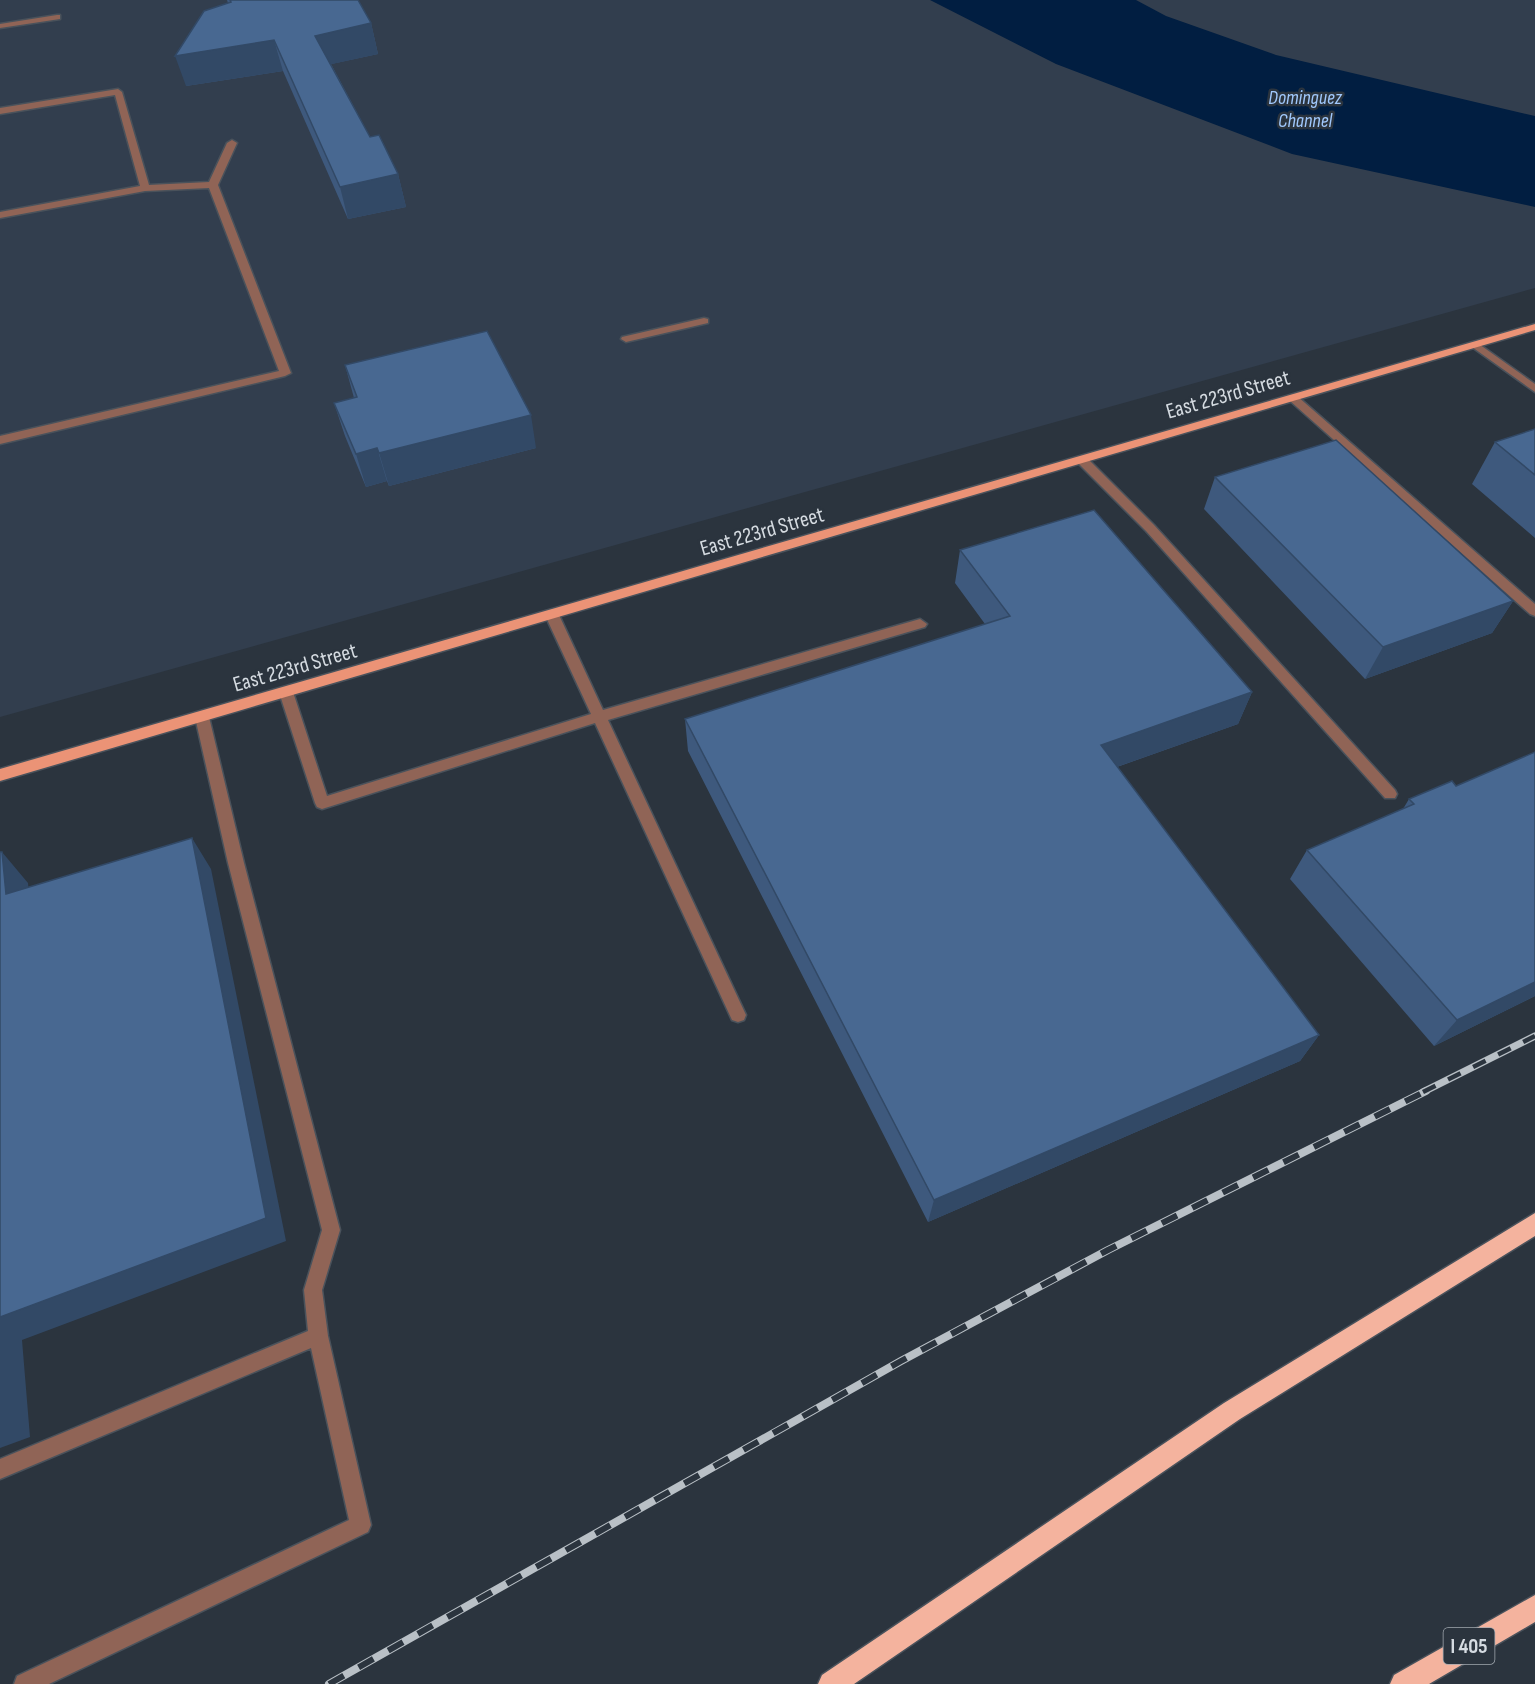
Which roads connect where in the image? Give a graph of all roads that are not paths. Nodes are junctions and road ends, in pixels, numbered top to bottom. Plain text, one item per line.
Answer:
1 (57, 17) dead end
2 (0, 26) edge
3 (0, 111) edge
4 (232, 143) dead end
5 (213, 185) junction
6 (145, 188) junction
7 (0, 215) edge
8 (704, 321) dead end
9 (1535, 327) edge
10 (626, 339) dead end
11 (1476, 345) junction
12 (1535, 389) edge
13 (1293, 398) junction
14 (0, 440) edge
15 (1082, 460) junction
16 (1535, 611) edge
17 (552, 615) junction
18 (920, 624) dead end
19 (286, 692) junction
20 (202, 717) junction
21 (599, 717) junction
22 (0, 775) edge
23 (1390, 794) dead end
24 (738, 1015) dead end
25 (1535, 1224) edge
26 (318, 1336) junction
27 (0, 1469) edge
28 (1535, 1608) edge
29 (25, 1684) edge
30 (831, 1684) edge
31 (1403, 1684) edge

1 - 2 lane
3 - 6 lane
4 - 5 lane
5 - 6 lane
5 - 14 lane
6 - 7 lane
8 - 10 lane
9 - 11 main road, East 223rd Street
11 - 12 lane
11 - 13 main road, East 223rd Street
13 - 15 main road, East 223rd Street
13 - 16 lane
15 - 17 main road, East 223rd Street
15 - 23 lane
17 - 19 main road, East 223rd Street
17 - 21 lane
18 - 21 lane
19 - 20 main road, East 223rd Street
19 - 21 lane
20 - 22 main road, East 223rd Street
20 - 26 lane
21 - 24 lane
25 - 30 highway
26 - 27 lane
26 - 29 lane
28 - 31 highway, I 405

